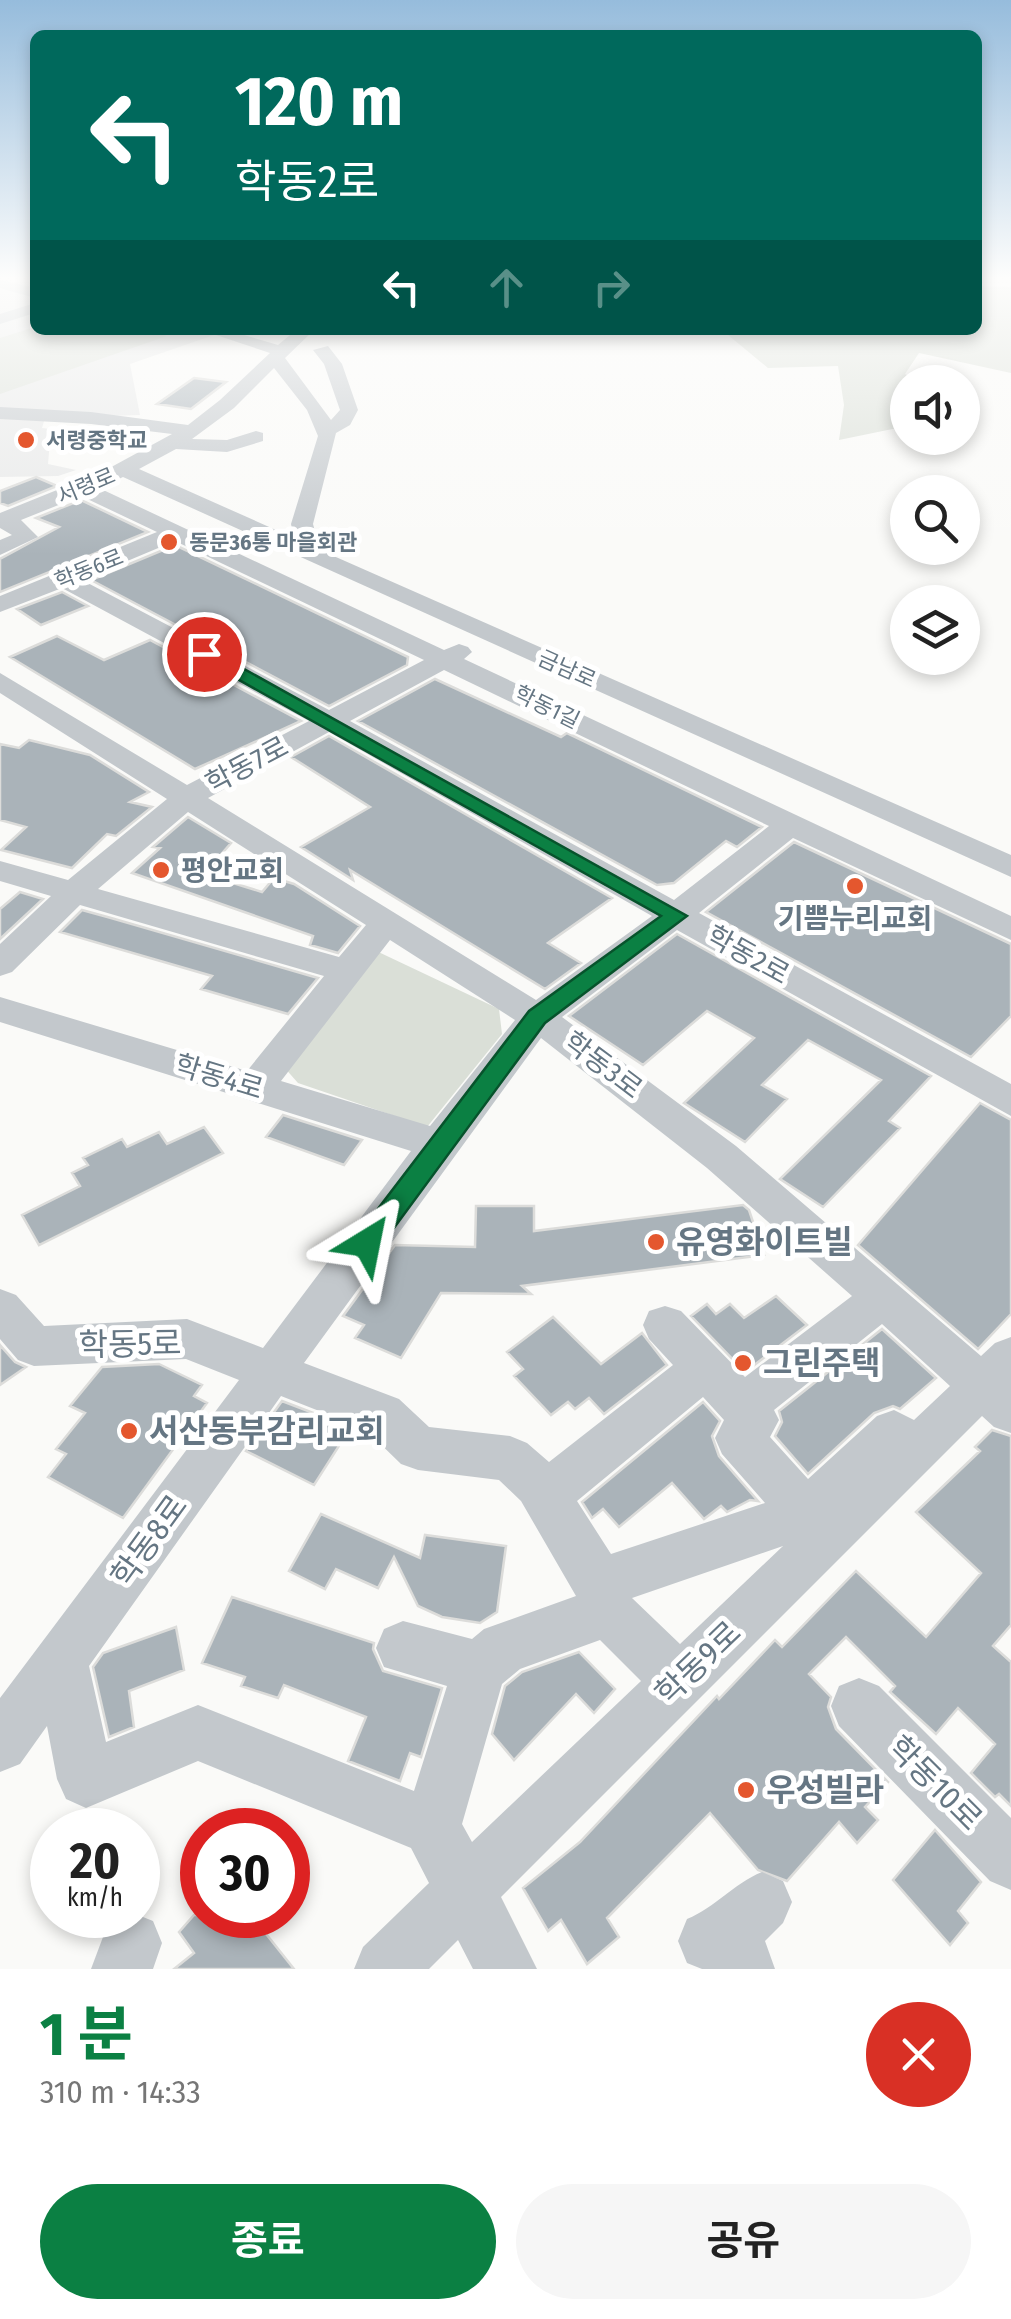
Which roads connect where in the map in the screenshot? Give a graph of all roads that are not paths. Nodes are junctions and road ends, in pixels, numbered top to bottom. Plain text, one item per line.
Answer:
1 (261, 372) edge
2 (290, 372) edge
3 (332, 372) edge
4 (0, 399) edge
5 (0, 413) edge
6 (90, 418) junction
7 (326, 431) junction
8 (256, 437) dead end
9 (175, 443) junction
10 (123, 470) junction
11 (82, 488) junction
12 (166, 490) junction
13 (0, 495) edge
14 (31, 508) junction
15 (3, 520) edge
16 (177, 532) junction
17 (0, 548) edge
18 (310, 555) junction
19 (63, 579) junction
20 (0, 605) edge
21 (490, 635) junction
22 (446, 658) junction
23 (0, 680) edge
24 (328, 721) junction
25 (187, 797) junction
26 (791, 824) junction
27 (1011, 867) edge
28 (0, 871) edge
29 (74, 892) junction
30 (676, 916) junction
31 (386, 922) junction
32 (1011, 929) edge
33 (0, 964) edge
34 (346, 972) junction
35 (0, 1009) edge
36 (537, 1017) junction
37 (255, 1088) junction
38 (1011, 1102) edge
39 (438, 1144) junction
40 (882, 1298) junction
41 (0, 1308) edge
42 (665, 1325) dead end
43 (704, 1367) junction
44 (272, 1369) junction
45 (1001, 1385) edge
46 (742, 1407) junction
47 (545, 1496) junction
48 (817, 1525) junction
49 (603, 1598) junction
50 (402, 1648) dead end
51 (62, 1661) junction
52 (480, 1668) junction
53 (680, 1680) junction
54 (859, 1706) dead end
55 (0, 1744) edge
56 (432, 1826) junction
57 (1011, 1860) edge
58 (464, 1892) junction
59 (385, 1969) edge
60 (506, 1969) edge

1 - 9 street, 서령로
2 - 7 street
3 - 7 street
4 - 6 street
5 - 6 street
6 - 9 street
7 - 18 street
8 - 9 street
9 - 10 street, 서령로
9 - 12 street
10 - 11 street, 서령로
10 - 12 street, 금남로
11 - 14 street, 서령로
11 - 16 street, 학동1길
12 - 18 street, 금남로
13 - 14 street
14 - 15 street, 서령로
15 - 17 street
16 - 19 street, 학동6로
16 - 22 street, 학동1길
18 - 21 street, 금남로
19 - 20 street, 학동6로
19 - 24 street, 학동2로
21 - 22 street, 학동7로
21 - 27 street, 금남로
22 - 24 street, 학동7로
22 - 26 street, 학동1길
23 - 25 street, 학동3로
24 - 25 street, 학동7로
24 - 30 street, 학동2로
25 - 29 street, 학동7로
25 - 31 street, 학동3로
26 - 30 street, 학동8로
26 - 32 street, 학동1길
28 - 29 street
29 - 33 street, 학동7로
29 - 34 street
30 - 36 street, 학동8로
30 - 38 street, 학동2로
31 - 34 street
31 - 36 street, 학동3로
34 - 37 street
35 - 37 street, 학동4로
36 - 39 street, 학동8로
36 - 40 street, 학동3로
37 - 39 street, 학동4로
39 - 44 street, 학동8로
40 - 45 street, 학동3로
40 - 46 street
41 - 44 street, 학동5로
42 - 43 street
43 - 46 street
43 - 47 street
44 - 47 street
44 - 51 street, 학동8로
45 - 48 street, 학동9로
46 - 48 street
47 - 49 street
48 - 49 street
48 - 53 street, 학동9로
49 - 52 street
49 - 53 street
50 - 52 street
51 - 55 street, 학동8로
51 - 56 street
52 - 56 street
53 - 58 street, 학동9로
54 - 57 street, 학동10로
56 - 58 street
58 - 59 street, 학동9로
58 - 60 street

